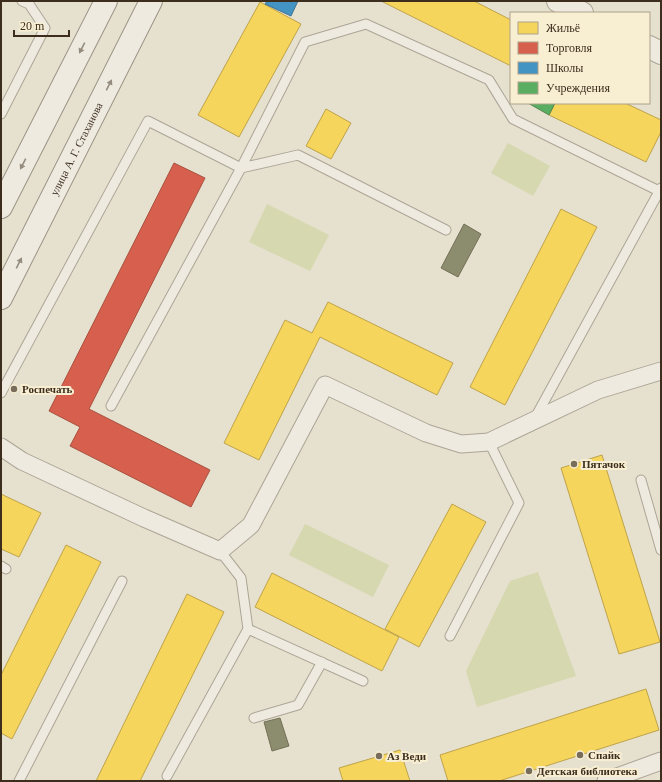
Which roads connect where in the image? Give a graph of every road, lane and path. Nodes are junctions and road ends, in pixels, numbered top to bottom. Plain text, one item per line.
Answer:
1 (22, 1) edge
2 (106, 1) edge
3 (151, 1) edge
4 (558, 1) edge
5 (580, 12) edge
6 (650, 48) edge
7 (661, 53) edge
8 (1, 114) edge
9 (241, 168) junction
10 (660, 190) edge
11 (1, 207) edge
12 (446, 230) dead end
13 (1, 298) edge
14 (661, 371) edge
15 (1, 393) edge
16 (112, 406) dead end
17 (532, 423) junction
18 (489, 442) junction
19 (1, 448) edge
20 (641, 480) dead end
21 (661, 550) edge
22 (220, 551) junction
23 (122, 581) dead end
24 (248, 629) junction
25 (450, 636) dead end
26 (322, 662) junction
27 (363, 682) dead end
28 (254, 718) dead end
29 (661, 761) edge
30 (167, 776) dead end
31 (19, 781) edge
32 (606, 781) edge

1 - 8 lane
2 -> 11 main road
13 -> 3 main road, улица А. Г. Стаханова
4 - 5 main road
6 - 7 main road
9 - 10 lane
9 - 12 lane
9 - 15 lane
9 - 16 lane
10 - 17 lane
14 - 17 street
17 - 18 street
18 - 22 street
18 - 25 lane
19 - 22 street
20 - 21 lane
22 - 24 lane
23 - 31 lane
24 - 26 lane
24 - 30 lane
26 - 27 lane
26 - 28 lane
29 - 32 street

